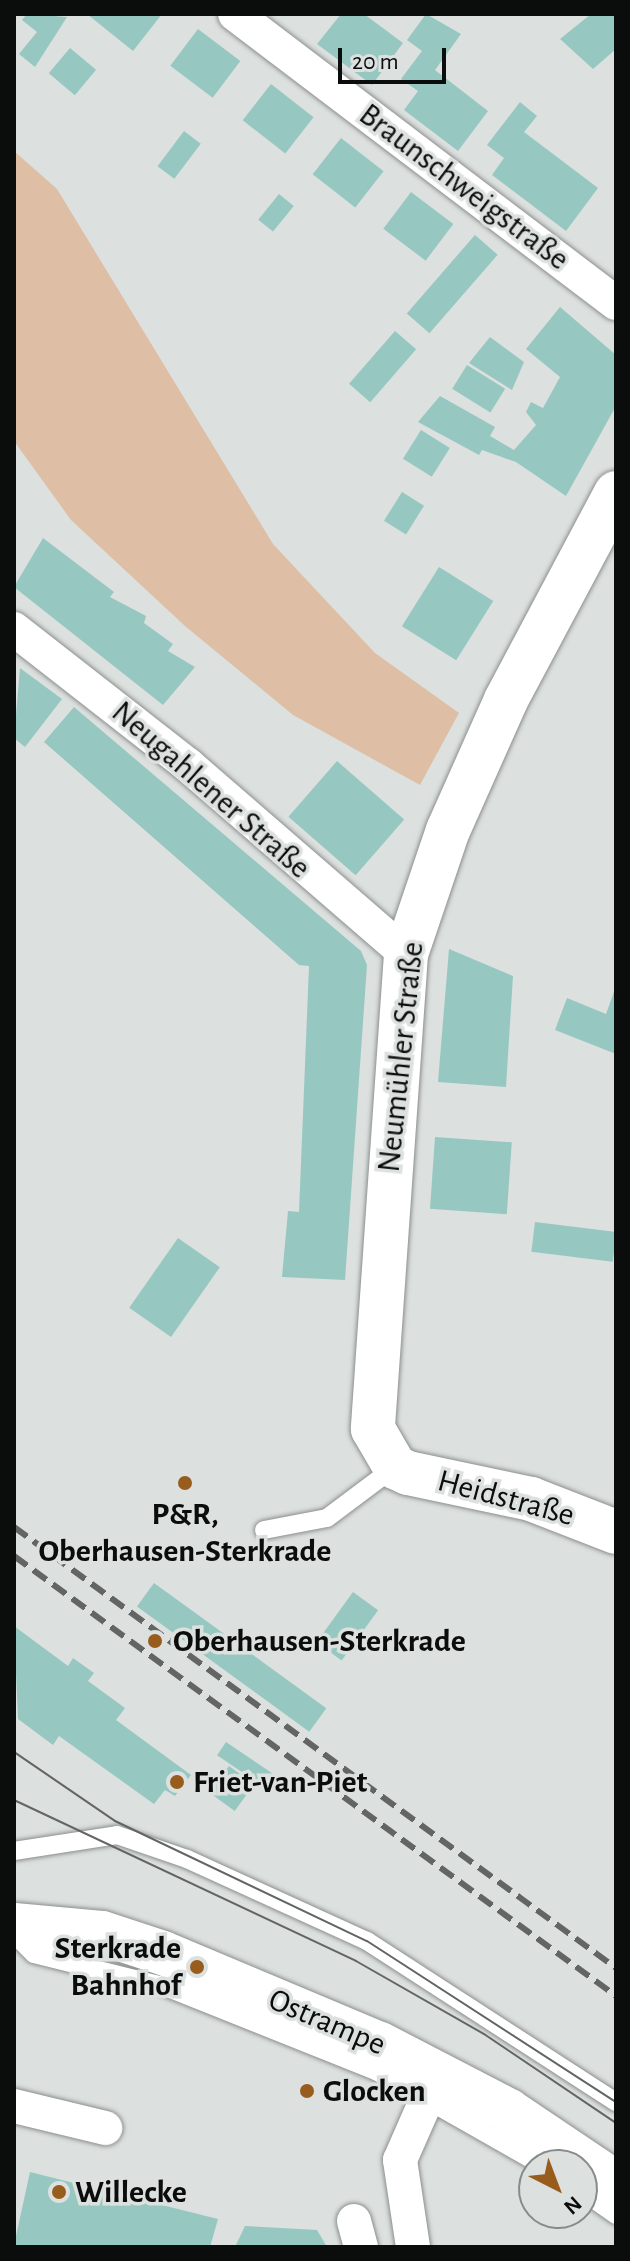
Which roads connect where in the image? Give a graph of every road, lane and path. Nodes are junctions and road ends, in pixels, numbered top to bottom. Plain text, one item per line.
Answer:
1 (235, 14) edge
2 (616, 303) edge
3 (616, 493) edge
4 (14, 629) edge
5 (406, 954) junction
6 (395, 1467) junction
7 (264, 1530) dead end
8 (616, 1532) edge
9 (14, 1851) edge
10 (14, 1925) edge
11 (14, 1934) edge
12 (433, 2083) junction
13 (616, 2102) edge
14 (14, 2106) edge
15 (105, 2128) dead end
16 (521, 2149) edge
17 (616, 2183) edge
18 (598, 2202) edge
19 (616, 2215) edge
20 (413, 2247) edge

1 - 2 street, Braunschweigstraße
3 - 5 main road, Neumühler Straße
4 - 5 street, Neugahlener Straße
5 - 6 main road, Neumühler Straße
6 - 7 lane
6 - 8 main road, Heidstraße
9 - 13 lane
10 - 12 main road, Ostrampe
11 - 12 lane
12 - 16 lane
12 - 17 main road, Ostrampe
12 - 20 street
14 - 15 street
18 - 19 lane

